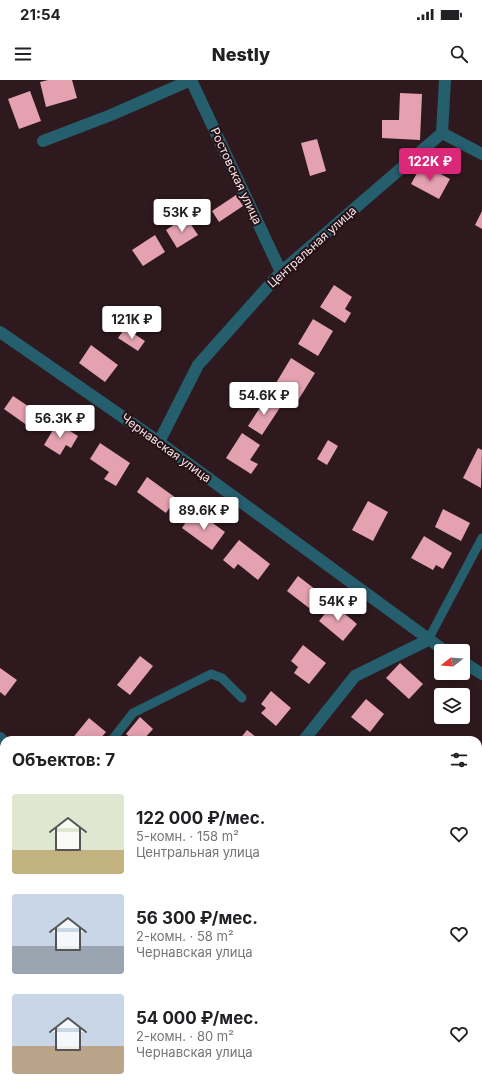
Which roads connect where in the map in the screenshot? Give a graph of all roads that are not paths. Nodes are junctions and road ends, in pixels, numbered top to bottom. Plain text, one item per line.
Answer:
1 (191, 80) edge
2 (445, 80) edge
3 (442, 132) junction
4 (43, 141) dead end
5 (482, 154) edge
6 (281, 272) junction
7 (0, 332) edge
8 (159, 442) junction
9 (482, 538) edge
10 (428, 640) junction
11 (434, 644) edge
12 (470, 666) edge
13 (482, 674) edge
14 (242, 698) dead end
15 (115, 736) edge
16 (307, 736) edge

1 - 4 street
1 - 6 street, Ростовская улица
2 - 3 street
3 - 5 street
3 - 6 street, Центральная улица
6 - 8 street, Центральная улица
7 - 8 street, Чернавская улица
8 - 10 street, Чернавская улица
9 - 10 lane
10 - 11 street, Чернавская улица
10 - 16 street
12 - 13 street
14 - 15 lane

